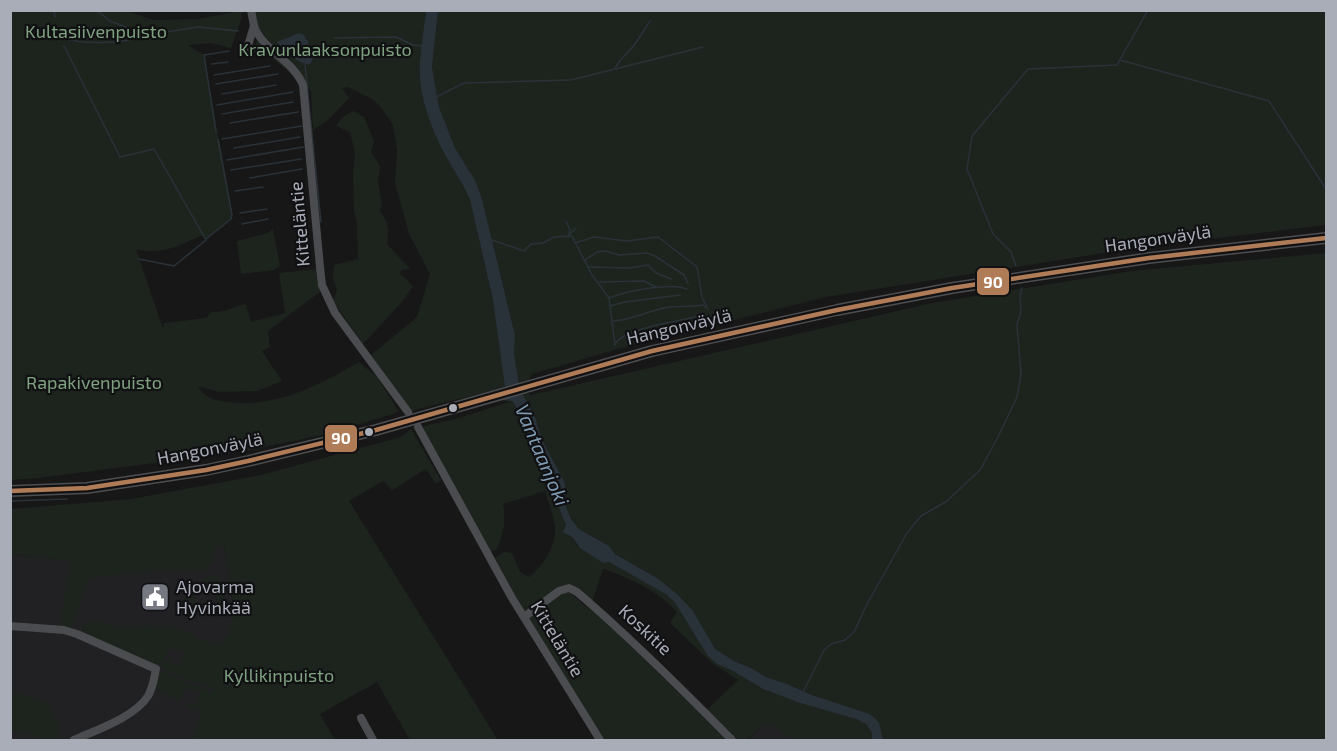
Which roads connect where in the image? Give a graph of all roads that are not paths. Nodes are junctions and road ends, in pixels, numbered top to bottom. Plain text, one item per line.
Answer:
1 (251, 10) edge
2 (254, 26) junction
3 (246, 52) dead end
4 (1326, 238) edge
5 (408, 412) dead end
6 (418, 427) dead end
7 (10, 494) edge
8 (524, 617) junction
9 (10, 627) edge
10 (361, 718) dead end
11 (74, 741) edge
12 (373, 741) edge
13 (600, 741) edge
14 (732, 741) edge

1 - 2 street
2 - 3 street
2 - 5 street, Kitteläntie
4 - 7 highway, Hangonväylä
6 - 8 street, Kitteläntie
8 - 13 street, Kitteläntie
8 - 14 street, Koskitie
9 - 11 street
10 - 12 street

